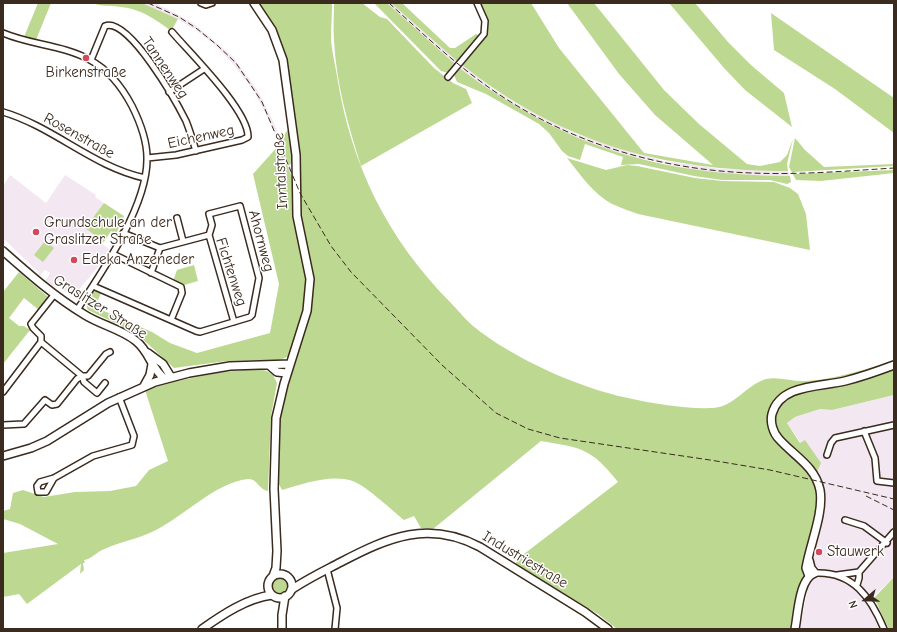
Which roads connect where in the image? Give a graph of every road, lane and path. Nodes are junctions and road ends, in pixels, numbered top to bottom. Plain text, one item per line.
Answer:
1 (201, 3) edge
2 (212, 3) edge
3 (254, 3) edge
4 (477, 3) edge
5 (172, 32) dead end
6 (3, 34) edge
7 (91, 60) junction
8 (204, 69) junction
9 (448, 77) dead end
10 (169, 92) junction
11 (3, 112) edge
12 (196, 151) junction
13 (147, 158) junction
14 (145, 178) junction
15 (177, 218) dead end
16 (123, 233) junction
17 (209, 235) junction
18 (183, 241) junction
19 (160, 248) junction
20 (3, 251) edge
21 (113, 254) junction
22 (151, 273) junction
23 (93, 286) junction
24 (54, 295) junction
25 (77, 310) junction
26 (171, 320) junction
27 (234, 322) junction
28 (41, 342) junction
29 (110, 352) dead end
30 (148, 353) junction
31 (152, 363) junction
32 (290, 364) junction
33 (269, 365) junction
34 (894, 365) edge
35 (277, 372) junction
36 (287, 373) junction
37 (82, 376) junction
38 (168, 378) junction
39 (105, 383) dead end
40 (284, 384) junction
41 (144, 386) junction
42 (3, 392) edge
43 (119, 397) junction
44 (3, 425) edge
45 (894, 425) edge
46 (864, 432) junction
47 (3, 456) edge
48 (827, 456) dead end
49 (54, 478) dead end
50 (894, 483) edge
51 (846, 520) dead end
52 (894, 532) edge
53 (887, 543) junction
54 (277, 551) junction
55 (327, 569) junction
56 (859, 572) junction
57 (284, 575) junction
58 (812, 575) junction
59 (835, 575) junction
60 (273, 576) junction
61 (309, 579) junction
62 (290, 580) junction
63 (857, 585) junction
64 (268, 586) junction
65 (291, 590) junction
66 (274, 596) junction
67 (284, 596) junction
68 (255, 599) junction
69 (282, 615) junction
70 (202, 629) edge
71 (282, 629) edge
72 (335, 629) edge
73 (608, 629) edge
74 (795, 629) edge
75 (884, 629) edge

1 - 2 street
3 - 32 street, Inntalstraße
4 - 9 street
5 - 8 street, Eichenweg
6 - 7 street
7 - 10 street, Tannenweg
7 - 13 street
8 - 10 street
8 - 12 street, Eichenweg
10 - 12 street, Tannenweg
11 - 14 street, Rosenstraße
12 - 13 street, Eichenweg
13 - 14 street
14 - 16 street
15 - 18 street
16 - 19 street
16 - 21 street
17 - 18 street, Fichtenweg
17 - 27 street, Fichtenweg
17 - 27 street, Ahornweg
18 - 19 street, Fichtenweg
19 - 22 street
20 - 24 street, Graslitzer Straße
21 - 22 street
21 - 23 street
22 - 26 street
23 - 25 street
23 - 26 street, Fichtenweg
24 - 25 street, Graslitzer Straße
24 - 28 street
25 - 30 street, Graslitzer Straße
26 - 27 street, Fichtenweg
28 - 37 street
28 - 42 street
29 - 37 street
30 - 31 street, Graslitzer Straße
30 - 38 street, Graslitzer Straße
31 - 38 street, Graslitzer Straße
31 - 41 street
32 - 33 street
32 - 36 street, Inntalstraße
33 - 35 street
33 - 38 street
34 - 58 street
35 - 36 street
35 - 40 street
36 - 40 street, Inntalstraße
37 - 39 street
37 - 44 street
38 - 41 street
40 - 54 street, Inntalstraße
41 - 43 street
43 - 47 street
43 - 49 street
45 - 46 street
46 - 48 street
46 - 50 street
51 - 53 street
52 - 53 street
53 - 56 street
54 - 57 street
54 - 60 street
55 - 61 street, Industriestraße
55 - 72 street
55 - 73 street, Industriestraße
56 - 59 street
56 - 63 street
57 - 60 street
57 - 62 street
58 - 59 street
58 - 74 street
59 - 63 street
60 - 64 street
61 - 62 street, Industriestraße
61 - 65 street, Industriestraße
62 - 65 street
63 - 75 street
64 - 66 street
64 - 68 street
65 - 67 street
66 - 67 street
66 - 68 street
66 - 69 street
67 - 69 street
68 - 70 street
69 - 71 street

